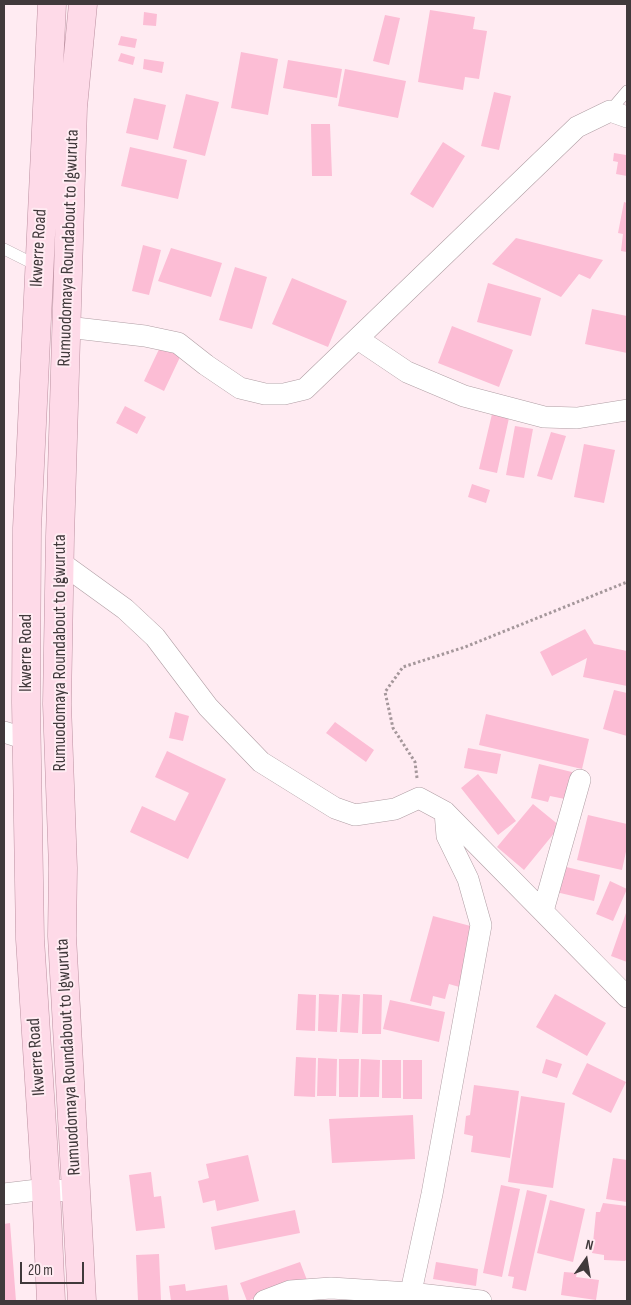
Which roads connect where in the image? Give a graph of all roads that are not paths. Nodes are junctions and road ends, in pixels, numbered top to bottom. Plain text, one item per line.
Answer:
1 (52, 4) edge
2 (83, 4) edge
3 (627, 91) edge
4 (619, 114) edge
5 (4, 249) edge
6 (38, 266) junction
7 (67, 327) junction
8 (358, 339) junction
9 (627, 410) edge
10 (60, 562) junction
11 (15, 736) edge
12 (580, 780) dead end
13 (444, 812) junction
14 (543, 911) junction
15 (626, 993) edge
16 (46, 1189) junction
17 (76, 1192) junction
18 (4, 1194) edge
19 (410, 1297) edge
20 (50, 1301) edge
21 (82, 1301) edge
22 (264, 1301) edge
23 (481, 1301) edge

1 - 6 main road, Ikwerre Road
2 - 7 main road, Rumuodomaya Roundabout to Igwuruta
3 - 4 lane
4 - 8 street
5 - 6 lane
6 - 11 main road, Ikwerre Road
7 - 8 street
7 - 10 main road, Rumuodomaya Roundabout to Igwuruta
8 - 9 street
10 - 13 street
10 - 17 main road, Rumuodomaya Roundabout to Igwuruta
11 - 16 main road, Ikwerre Road
12 - 14 street
13 - 14 street
13 - 19 street
14 - 15 street
16 - 17 street
16 - 18 street
16 - 20 main road, Ikwerre Road
17 - 21 main road, Rumuodomaya Roundabout to Igwuruta
19 - 22 street
19 - 23 street

